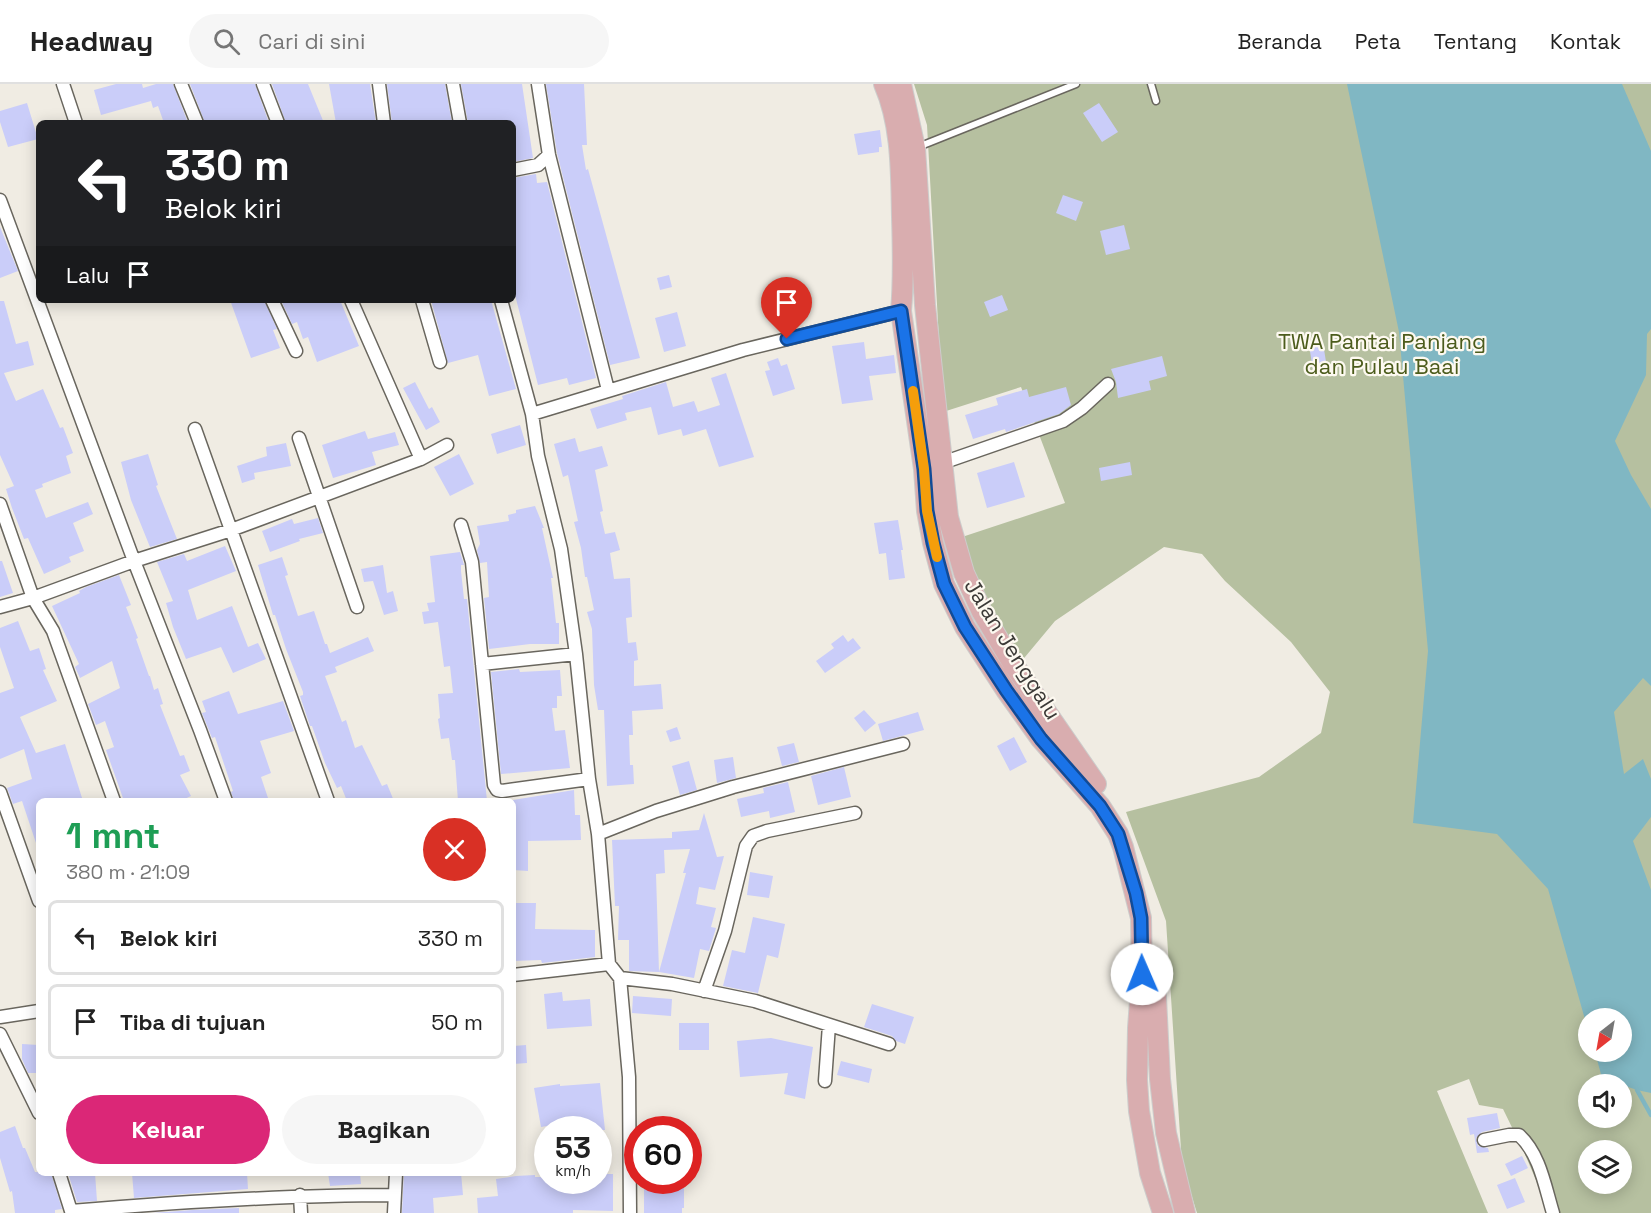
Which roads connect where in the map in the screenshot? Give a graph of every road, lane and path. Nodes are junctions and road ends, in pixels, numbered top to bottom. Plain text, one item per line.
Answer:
1 (63, 84) edge
2 (181, 84) edge
3 (263, 84) edge
4 (379, 84) edge
5 (453, 84) edge
6 (538, 84) edge
7 (884, 84) edge
8 (901, 84) edge
9 (1076, 84) edge
10 (1150, 84) edge
11 (1156, 100) dead end
12 (75, 120) edge
13 (196, 120) edge
14 (277, 120) edge
15 (384, 120) edge
16 (459, 120) edge
17 (915, 148) junction
18 (549, 155) junction
19 (516, 169) edge
20 (909, 201) junction
21 (1, 207) edge
22 (36, 300) edge
23 (37, 303) edge
24 (274, 303) edge
25 (352, 303) edge
26 (423, 303) edge
27 (502, 303) edge
28 (901, 311) junction
29 (296, 351) dead end
30 (440, 362) dead end
31 (1108, 384) dead end
32 (608, 390) junction
33 (532, 414) junction
34 (195, 429) dead end
35 (299, 438) dead end
36 (447, 446) dead end
37 (420, 459) junction
38 (942, 463) junction
39 (320, 498) junction
40 (0, 504) edge
41 (461, 525) dead end
42 (231, 530) junction
43 (134, 561) junction
44 (33, 598) junction
45 (0, 607) edge
46 (357, 607) dead end
47 (576, 654) junction
48 (482, 664) junction
49 (903, 744) dead end
50 (589, 779) junction
51 (0, 792) edge
52 (113, 798) edge
53 (225, 798) edge
54 (327, 798) edge
55 (855, 813) dead end
56 (1122, 833) junction
57 (598, 834) junction
58 (36, 893) edge
59 (1146, 917) junction
60 (609, 964) junction
61 (516, 975) edge
62 (620, 978) junction
63 (704, 991) junction
64 (36, 1011) edge
65 (0, 1017) edge
66 (829, 1025) junction
67 (0, 1034) edge
68 (889, 1044) dead end
69 (825, 1081) dead end
70 (36, 1107) edge
71 (1484, 1140) dead end
72 (60, 1176) edge
73 (396, 1176) edge
74 (394, 1195) junction
75 (300, 1196) junction
76 (71, 1212) edge
77 (301, 1213) edge
78 (394, 1213) edge
79 (630, 1213) edge
80 (1163, 1213) edge
81 (1185, 1213) edge
82 (1553, 1213) edge

1 - 12 street
2 - 13 street
3 - 14 street
4 - 15 street
5 - 16 street
6 - 18 street
7 - 20 main road, Jalan Jenggalu
8 - 17 main road, Jalan Jenggalu
9 - 17 lane
10 - 11 lane
17 - 20 main road, Jalan Jenggalu
18 - 19 street
18 - 32 street
20 - 28 main road, Jalan Jenggalu
20 - 38 main road, Jalan Jenggalu
21 - 22 street
23 - 43 street
24 - 29 street
25 - 37 street
26 - 30 street
27 - 33 street
28 - 32 street
28 - 56 main road, Jalan Jenggalu
31 - 38 street
32 - 33 street
33 - 47 street
34 - 42 street
35 - 39 street
36 - 37 street
37 - 39 street
38 - 56 main road, Jalan Jenggalu
39 - 42 street
39 - 46 street
40 - 44 street
41 - 48 street
42 - 43 street
42 - 54 street
43 - 44 street
43 - 53 street
44 - 45 street
44 - 52 street
47 - 48 street
47 - 50 street
48 - 50 street
49 - 57 street
50 - 57 street
51 - 58 street
55 - 63 street
56 - 59 main road, Jalan Jenggalu
57 - 60 street
59 - 80 main road, Jalan Jenggalu
59 - 81 main road, Jalan Jenggalu
60 - 61 street
60 - 62 street
62 - 63 street
62 - 79 street
63 - 66 street
64 - 65 street
66 - 68 street
66 - 69 street
67 - 70 street
71 - 82 street
72 - 76 street
73 - 74 street
74 - 75 street
74 - 78 street
75 - 76 street
75 - 77 street

